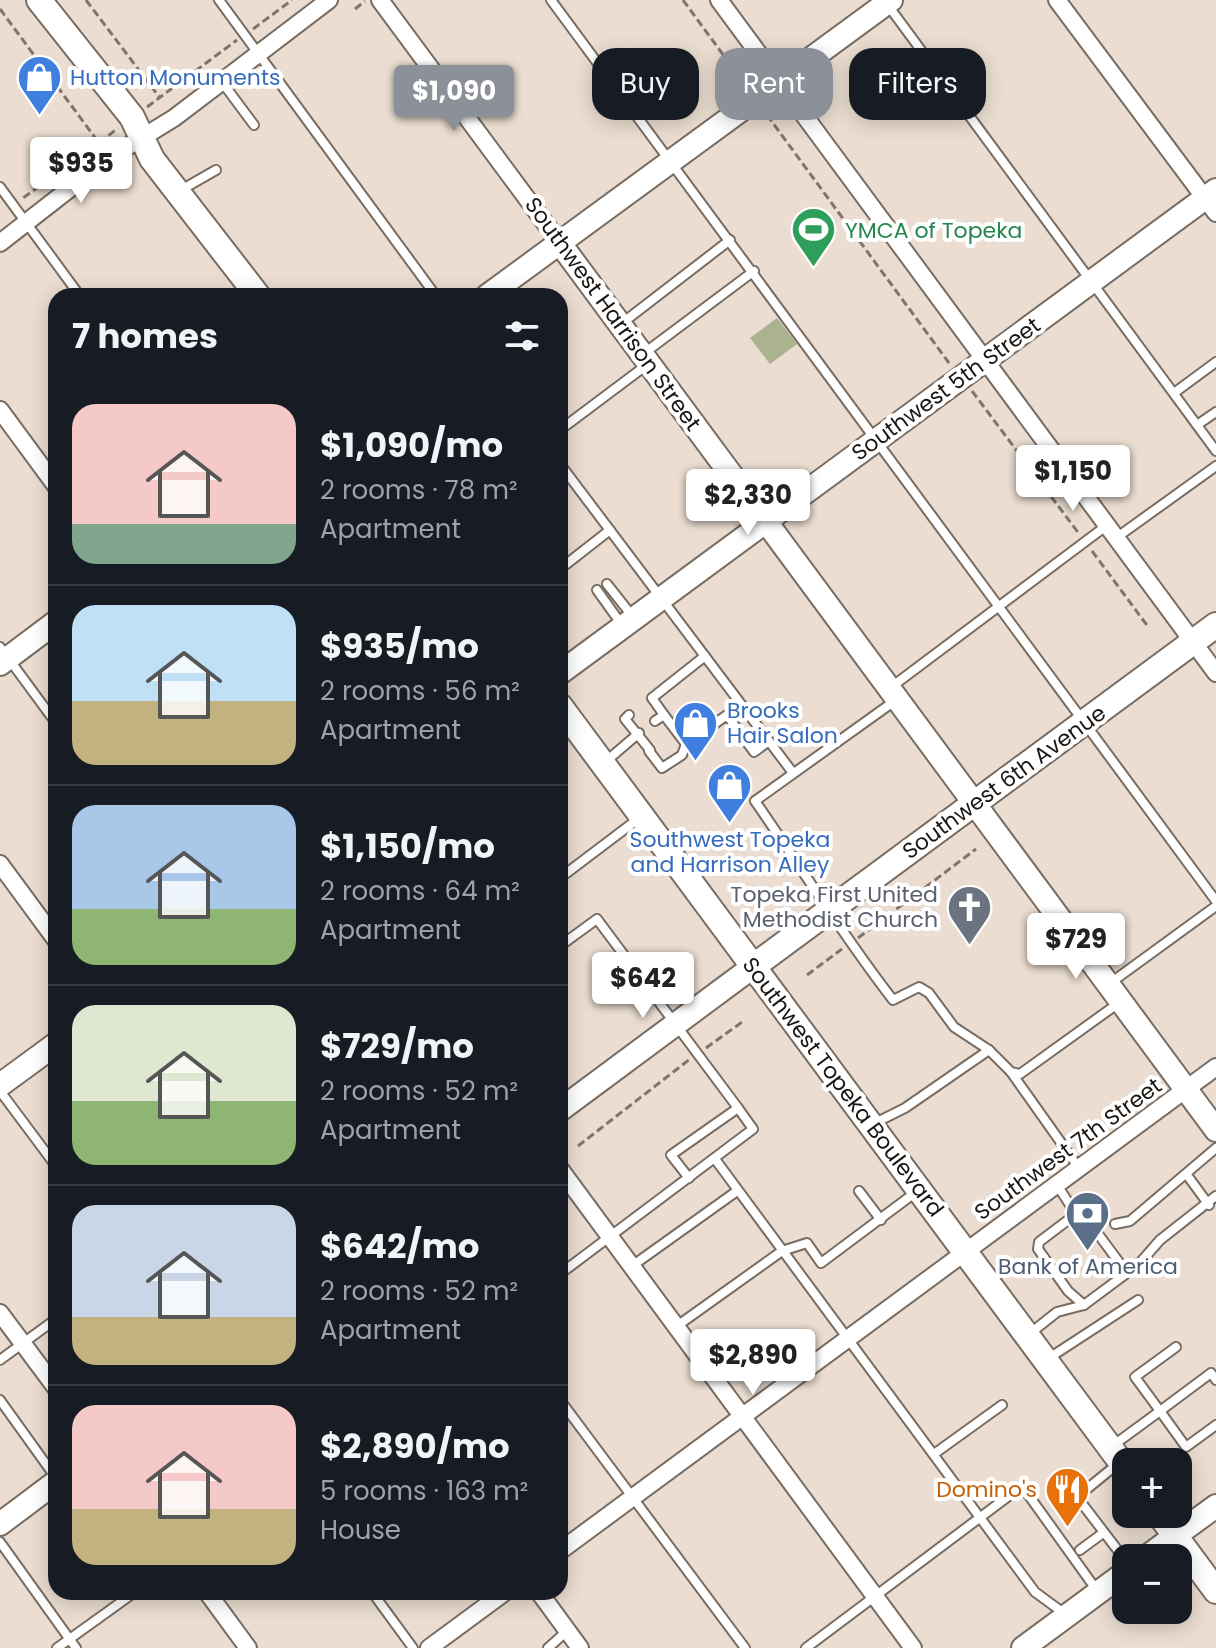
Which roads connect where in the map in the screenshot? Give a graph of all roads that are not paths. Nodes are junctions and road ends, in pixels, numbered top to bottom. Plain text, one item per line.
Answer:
1 (39, 0) edge
2 (219, 0) edge
3 (329, 0) edge
4 (380, 0) edge
5 (551, 0) edge
6 (719, 0) edge
7 (1057, 0) edge
8 (887, 1) edge
9 (755, 48) edge
10 (824, 48) edge
11 (257, 53) junction
12 (221, 82) junction
13 (303, 113) junction
14 (293, 120) dead end
15 (727, 120) edge
16 (809, 120) edge
17 (254, 125) dead end
18 (137, 128) junction
19 (671, 161) junction
20 (216, 170) dead end
21 (0, 187) edge
22 (177, 193) junction
23 (1212, 200) edge
24 (26, 223) junction
25 (730, 240) junction
26 (559, 242) junction
27 (0, 243) edge
28 (754, 271) junction
29 (1093, 280) junction
30 (74, 288) edge
31 (252, 288) edge
32 (430, 288) edge
33 (498, 288) edge
34 (620, 325) junction
35 (646, 359) junction
36 (985, 360) junction
37 (1216, 362) edge
38 (1174, 393) junction
39 (0, 410) edge
40 (1216, 412) edge
41 (568, 420) edge
42 (1197, 425) junction
43 (877, 439) junction
44 (1216, 451) edge
45 (1216, 466) edge
46 (48, 475) edge
47 (568, 475) edge
48 (766, 521) junction
49 (610, 530) junction
50 (1112, 531) junction
51 (568, 563) edge
52 (607, 584) dead end
53 (597, 590) dead end
54 (661, 596) junction
55 (999, 607) junction
56 (628, 621) junction
57 (1216, 625) edge
58 (48, 627) edge
59 (1193, 642) junction
60 (3, 656) edge
61 (705, 656) junction
62 (568, 667) edge
63 (1216, 673) edge
64 (893, 694) junction
65 (652, 698) junction
66 (642, 705) dead end
67 (742, 705) junction
68 (48, 713) edge
69 (629, 715) dead end
70 (664, 715) junction
71 (727, 715) junction
72 (568, 717) edge
73 (655, 721) dead end
74 (1083, 723) junction
75 (675, 730) junction
76 (639, 734) junction
77 (666, 737) dead end
78 (769, 741) junction
79 (686, 744) junction
80 (603, 763) junction
81 (793, 773) junction
82 (974, 804) junction
83 (642, 816) junction
84 (0, 864) edge
85 (568, 872) edge
86 (1216, 904) edge
87 (831, 910) junction
88 (48, 929) edge
89 (568, 940) edge
90 (754, 966) junction
91 (1114, 993) junction
92 (677, 1024) junction
93 (48, 1050) edge
94 (989, 1050) junction
95 (1216, 1067) edge
96 (1011, 1072) junction
97 (0, 1088) edge
98 (1186, 1089) junction
99 (568, 1104) edge
100 (738, 1108) junction
101 (871, 1125) junction
102 (1216, 1130) edge
103 (1216, 1148) edge
104 (48, 1155) edge
105 (715, 1159) junction
106 (1079, 1168) junction
107 (1187, 1175) junction
108 (689, 1178) junction
109 (568, 1180) edge
110 (1057, 1185) junction
111 (919, 1190) junction
112 (737, 1191) junction
113 (859, 1191) dead end
114 (1216, 1196) edge
115 (1209, 1205) junction
116 (1076, 1214) junction
117 (881, 1220) junction
118 (1115, 1224) dead end
119 (610, 1237) junction
120 (782, 1251) junction
121 (965, 1252) junction
122 (632, 1266) junction
123 (568, 1268) edge
124 (1127, 1273) junction
125 (1138, 1300) dead end
126 (1084, 1305) junction
127 (0, 1313) edge
128 (48, 1325) edge
129 (676, 1327) junction
130 (1027, 1335) junction
131 (849, 1339) junction
132 (23, 1343) junction
133 (1176, 1347) dead end
134 (0, 1360) edge
135 (1046, 1360) junction
136 (48, 1377) edge
137 (1216, 1380) edge
138 (0, 1400) edge
139 (1002, 1405) dead end
140 (568, 1411) edge
141 (1160, 1411) junction
142 (742, 1416) junction
143 (1216, 1425) edge
144 (1129, 1448) edge
145 (1112, 1450) edge
146 (934, 1454) junction
147 (1112, 1466) edge
148 (48, 1469) edge
149 (48, 1486) edge
150 (633, 1497) junction
151 (1216, 1506) edge
152 (981, 1518) junction
153 (0, 1524) edge
154 (1169, 1528) edge
155 (1103, 1533) junction
156 (1175, 1536) junction
157 (0, 1542) edge
158 (1112, 1544) edge
159 (1164, 1544) edge
160 (568, 1545) edge
161 (1080, 1550) dead end
162 (1112, 1582) edge
163 (1216, 1591) edge
164 (1098, 1593) junction
165 (875, 1597) junction
166 (124, 1600) edge
167 (213, 1600) edge
168 (378, 1600) edge
169 (494, 1600) edge
170 (545, 1600) edge
171 (1067, 1616) junction
172 (567, 1631) junction
173 (69, 1639) junction
174 (57, 1648) edge
175 (76, 1648) edge
176 (248, 1648) edge
177 (413, 1648) edge
178 (429, 1648) edge
179 (548, 1648) edge
180 (580, 1648) edge
181 (745, 1648) edge
182 (806, 1648) edge
183 (913, 1648) edge
184 (1023, 1648) edge

1 - 18 main road
2 - 11 lane
3 - 11 street
4 - 26 street, Southwest Harrison Street
5 - 19 lane
6 - 9 street
7 - 23 street
8 - 10 street
8 - 29 lane
11 - 12 street
11 - 13 lane
12 - 17 lane
12 - 18 street
13 - 14 lane
13 - 32 lane
15 - 19 street
16 - 36 street
18 - 22 main road
18 - 24 street
19 - 25 lane
19 - 26 street
20 - 22 lane
21 - 24 lane
22 - 31 main road
23 - 29 street, Southwest 5th Street
24 - 27 street
24 - 30 lane
25 - 28 lane
25 - 34 lane
26 - 33 street
26 - 34 street, Southwest Harrison Street
28 - 35 lane
28 - 43 lane
29 - 36 street, Southwest 5th Street
29 - 38 lane
34 - 35 street, Southwest Harrison Street
35 - 41 lane
35 - 48 street, Southwest Harrison Street
36 - 43 street, Southwest 5th Street
36 - 50 street
37 - 38 lane
38 - 42 lane
39 - 46 street
40 - 42 lane
42 - 44 lane
43 - 48 street, Southwest 5th Street
43 - 55 lane
45 - 50 lane
47 - 49 lane
48 - 54 street, Southwest 5th Street
48 - 64 street, Southwest Harrison Street
49 - 51 lane
49 - 54 lane
50 - 55 lane
50 - 59 street
52 - 56 lane
53 - 56 lane
54 - 56 street, Southwest 5th Street
54 - 61 lane
55 - 64 lane
55 - 74 lane
56 - 62 street, Southwest 5th Street
57 - 59 main road, Southwest 6th Avenue
58 - 60 street
59 - 63 street
59 - 74 main road, Southwest 6th Avenue
60 - 68 lane
61 - 65 lane
61 - 67 lane
64 - 81 lane
64 - 82 street, Southwest Harrison Street
65 - 66 lane
65 - 70 lane
67 - 71 lane
67 - 78 lane
69 - 76 lane
70 - 73 lane
70 - 75 lane
71 - 78 lane
71 - 79 lane
72 - 80 main road, Southwest Topeka Boulevard
74 - 82 main road, Southwest 6th Avenue
74 - 86 lane
75 - 77 lane
75 - 79 lane
76 - 79 lane
76 - 80 lane
78 - 81 lane
80 - 83 main road, Southwest Topeka Boulevard
81 - 87 lane
82 - 87 main road, Southwest 6th Avenue
82 - 91 street, Southwest Harrison Street
83 - 85 lane
83 - 90 main road, Southwest Topeka Boulevard
84 - 88 street
86 - 91 lane
87 - 90 main road, Southwest 6th Avenue
87 - 94 lane
89 - 92 lane
90 - 92 street, Southwest 6th Avenue
90 - 101 main road, Southwest Topeka Boulevard
91 - 96 lane
91 - 98 street, Southwest Harrison Street
92 - 99 street, Southwest 6th Avenue
92 - 100 lane
93 - 97 street
94 - 96 lane
94 - 101 lane
95 - 98 street, Southwest 7th Street
96 - 106 lane
97 - 104 lane
98 - 102 street, Southwest Harrison Street
98 - 106 street, Southwest 7th Street
100 - 105 lane
100 - 108 lane
101 - 111 main road, Southwest Topeka Boulevard
103 - 107 lane
105 - 108 lane
105 - 112 lane
106 - 110 street, Southwest 7th Street
107 - 115 lane
107 - 118 lane
108 - 119 lane
109 - 119 street
110 - 116 lane
110 - 121 street, Southwest 7th Street
111 - 117 lane
111 - 121 main road, Southwest Topeka Boulevard
112 - 120 lane
112 - 122 lane
113 - 117 lane
114 - 115 lane
115 - 124 lane
116 - 124 lane
116 - 126 lane
117 - 120 lane
119 - 122 street
119 - 123 lane
120 - 129 lane
120 - 131 lane
121 - 130 main road, Southwest Topeka Boulevard
121 - 131 street, Southwest 7th Street
122 - 129 street
124 - 126 lane
125 - 135 lane
126 - 130 lane
127 - 132 street
128 - 132 lane
129 - 142 street
130 - 135 main road, Southwest Topeka Boulevard
131 - 142 street, Southwest 7th Street
131 - 146 lane
132 - 134 lane
132 - 136 street
133 - 141 lane
135 - 145 main road, Southwest Topeka Boulevard
137 - 141 lane
138 - 148 lane
139 - 146 lane
140 - 150 lane
141 - 143 lane
141 - 144 lane
142 - 150 street, Southwest 7th Street
142 - 165 street
146 - 152 lane
147 - 155 lane
149 - 153 street
150 - 160 street, Southwest 7th Street
150 - 181 lane
151 - 156 street
152 - 164 lane
152 - 165 lane
152 - 171 lane
154 - 156 main road
155 - 158 lane
155 - 161 lane
156 - 159 street
156 - 163 main road
157 - 173 lane
162 - 164 street
164 - 171 street
165 - 182 lane
165 - 183 street
166 - 173 lane
167 - 176 street
168 - 177 lane
169 - 178 street
170 - 172 street
171 - 184 street
172 - 179 lane
172 - 180 street
173 - 174 lane
173 - 175 lane

